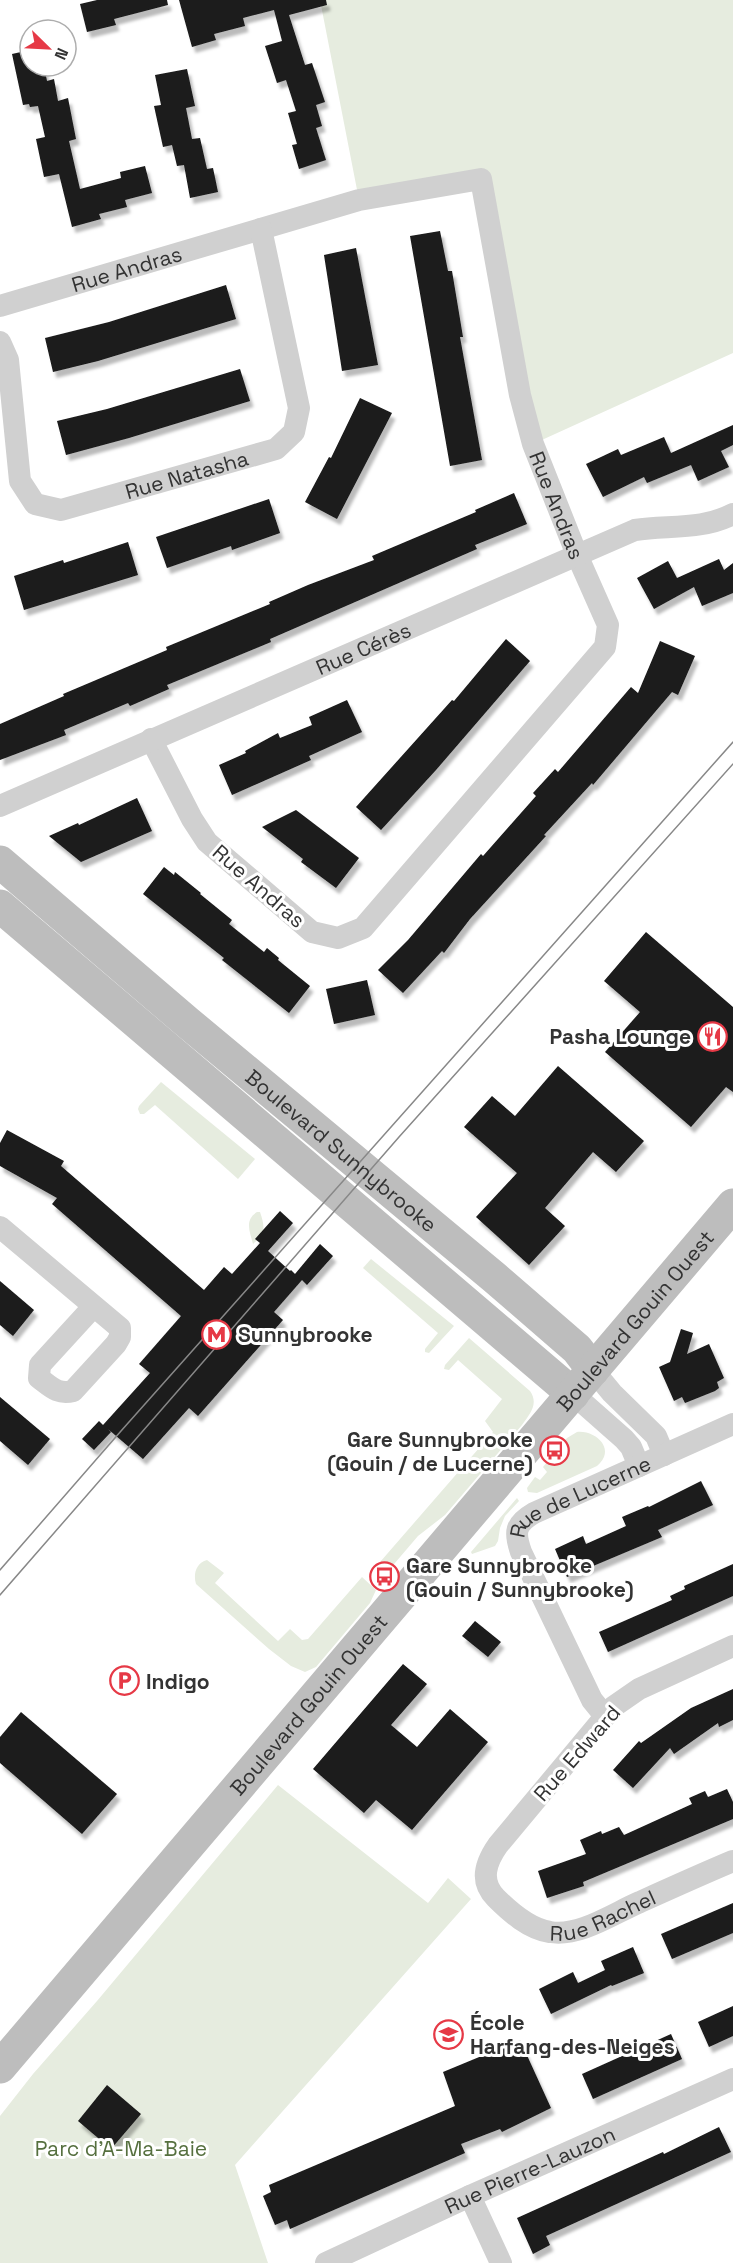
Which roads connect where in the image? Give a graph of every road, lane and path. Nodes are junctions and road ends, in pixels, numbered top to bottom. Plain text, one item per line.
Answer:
1 (261, 229) junction
2 (0, 306) edge
3 (0, 342) edge
4 (733, 514) edge
5 (577, 555) junction
6 (151, 739) junction
7 (0, 806) edge
8 (0, 862) edge
9 (0, 906) edge
10 (733, 1205) edge
11 (0, 1227) edge
12 (94, 1306) dead end
13 (583, 1382) junction
14 (733, 1424) edge
15 (664, 1455) junction
16 (639, 1466) junction
17 (733, 1646) edge
18 (605, 1716) junction
19 (733, 1861) edge
20 (485, 1878) joint
21 (0, 2067) edge
22 (733, 2079) edge
23 (470, 2196) junction
24 (326, 2263) edge
25 (501, 2263) edge

1 - 2 street, Rue Andras
1 - 3 street, Rue Natasha
1 - 5 street, Rue Andras
4 - 5 street, Rue Cérès
5 - 6 street, Rue Cérès
5 - 6 street, Rue Andras
6 - 7 street, Rue Cérès
8 - 13 street, Boulevard Sunnybrooke
9 - 13 street, Boulevard Sunnybrooke
10 - 13 street, Boulevard Gouin Ouest
11 - 12 street
13 - 15 street, Boulevard Sunnybrooke
13 - 16 street, Boulevard Sunnybrooke
13 - 21 street, Boulevard Gouin Ouest
14 - 15 street, Rue de Lucerne
15 - 16 street, Rue de Lucerne
16 - 18 street, Rue de Lucerne
17 - 18 street, Rue Edward
18 - 20 street, Rue Edward
19 - 20 street, Rue Rachel
22 - 23 street, Rue Pierre-Lauzon
23 - 24 street, Rue Pierre-Lauzon
23 - 25 street

